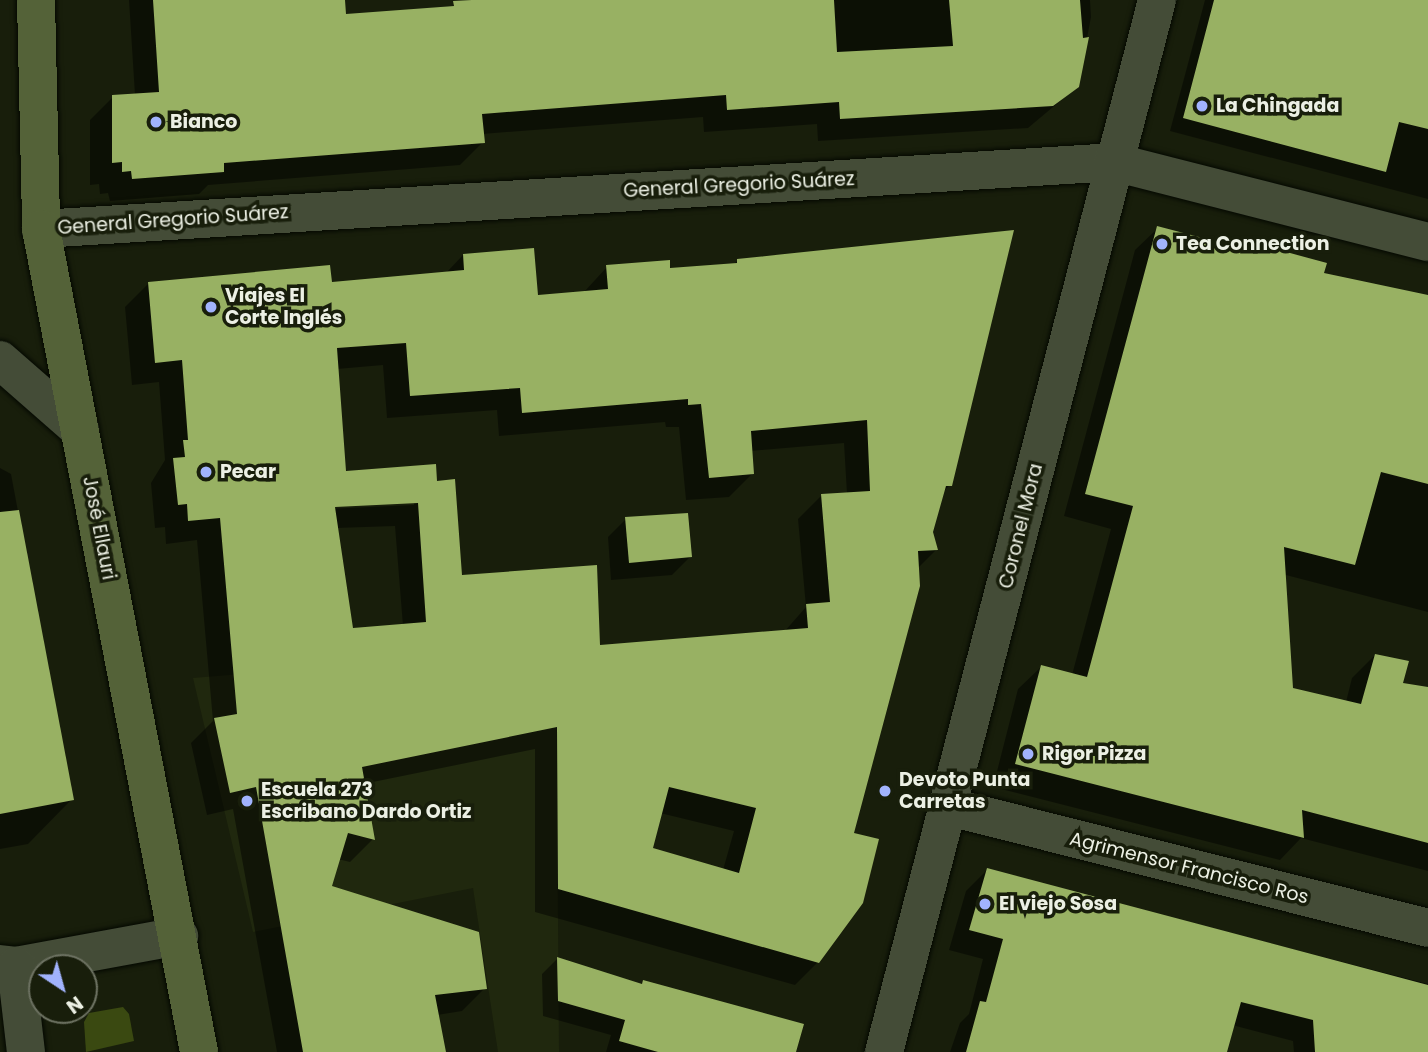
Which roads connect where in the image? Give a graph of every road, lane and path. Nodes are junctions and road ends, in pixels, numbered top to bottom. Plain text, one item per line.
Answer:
1 (36, 0) edge
2 (1157, 0) edge
3 (1114, 162) junction
4 (41, 229) junction
5 (1428, 242) edge
6 (0, 360) edge
7 (80, 429) junction
8 (950, 807) junction
9 (1428, 928) edge
10 (179, 936) junction
11 (8, 965) edge
12 (26, 1052) edge
13 (199, 1052) edge
14 (884, 1052) edge

1 - 4 street, José Ellauri
2 - 3 street, Coronel Mora
3 - 4 street, General Gregorio Suárez
3 - 5 street, General Gregorio Suárez
3 - 8 street, Coronel Mora
4 - 7 street, José Ellauri
6 - 7 street
7 - 10 street, José Ellauri
8 - 9 street, Agrimensor Francisco Ros
8 - 14 street, Coronel Mora
10 - 11 street
10 - 13 street, José Ellauri
11 - 12 street

